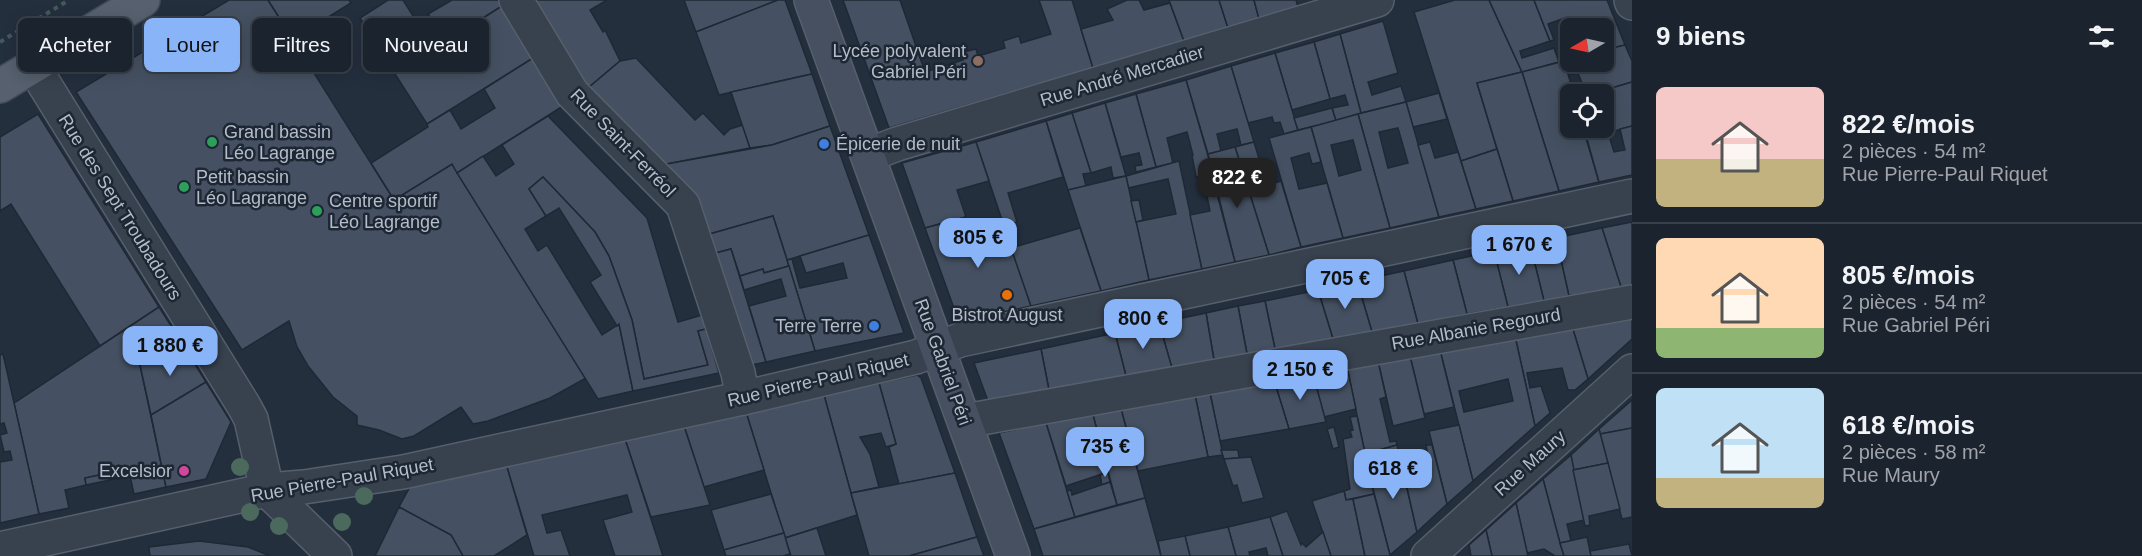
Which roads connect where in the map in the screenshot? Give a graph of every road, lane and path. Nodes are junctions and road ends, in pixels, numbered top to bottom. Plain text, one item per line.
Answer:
1 (69, 0) edge
2 (144, 0) edge
3 (516, 0) edge
4 (811, 0) edge
5 (1377, 0) edge
6 (114, 18) edge
7 (0, 42) edge
8 (23, 72) edge
9 (37, 72) edge
10 (0, 86) edge
11 (868, 155) junction
12 (1632, 196) edge
13 (1632, 302) edge
14 (939, 348) junction
15 (1632, 371) edge
16 (743, 398) junction
17 (965, 422) junction
18 (267, 490) junction
19 (0, 549) edge
20 (335, 556) edge
21 (1013, 556) edge
22 (1428, 556) edge

1 - 7 path
2 - 6 main road
3 - 16 street, Rue Saint-Ferréol
4 - 11 street, Rue Gabriel Péri
5 - 11 street, Rue André Mercadier
8 - 10 main road
9 - 18 street, Rue des Sept Troubadours
11 - 14 street, Rue Gabriel Péri
12 - 14 street, Rue Pierre-Paul Riquet
13 - 17 street, Rue Albanie Regourd
14 - 16 street, Rue Pierre-Paul Riquet
14 - 17 street, Rue Gabriel Péri
15 - 22 street, Rue Maury
16 - 18 street, Rue Pierre-Paul Riquet
17 - 21 street, Rue Gabriel Péri
18 - 19 street, Rue Pierre-Paul Riquet
18 - 20 street

